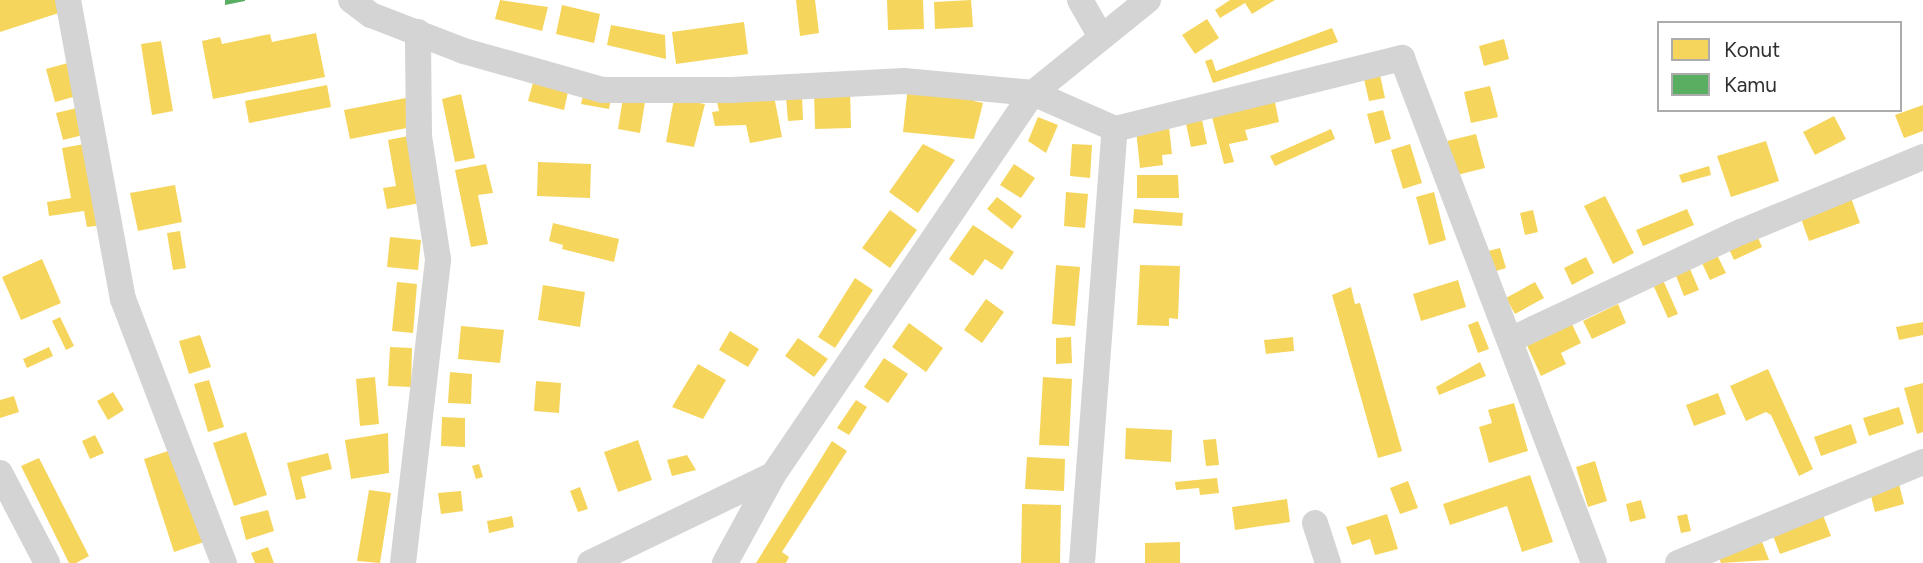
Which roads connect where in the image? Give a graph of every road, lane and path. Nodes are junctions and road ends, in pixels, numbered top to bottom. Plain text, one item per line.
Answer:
1 (68, 0) edge
2 (351, 0) edge
3 (1080, 0) edge
4 (1148, 0) edge
5 (418, 33) junction
6 (1100, 35) junction
7 (1033, 93) junction
8 (1115, 129) junction
9 (1923, 157) edge
10 (1510, 340) junction
11 (1923, 462) edge
12 (0, 473) edge
13 (773, 475) junction
14 (1315, 523) dead end
15 (1591, 562) edge
16 (47, 563) edge
17 (224, 563) edge
18 (403, 563) edge
19 (590, 563) edge
20 (725, 563) edge
21 (1082, 563) edge
22 (1328, 563) edge
23 (1678, 563) edge

1 - 17 street
2 - 5 street
3 - 6 street
4 - 6 street
5 - 7 street
5 - 18 street
6 - 7 street
7 - 8 street
7 - 13 street
8 - 10 street
8 - 21 street
9 - 10 street
10 - 15 street
11 - 23 street
12 - 16 street
13 - 19 street
13 - 20 street
14 - 22 street

